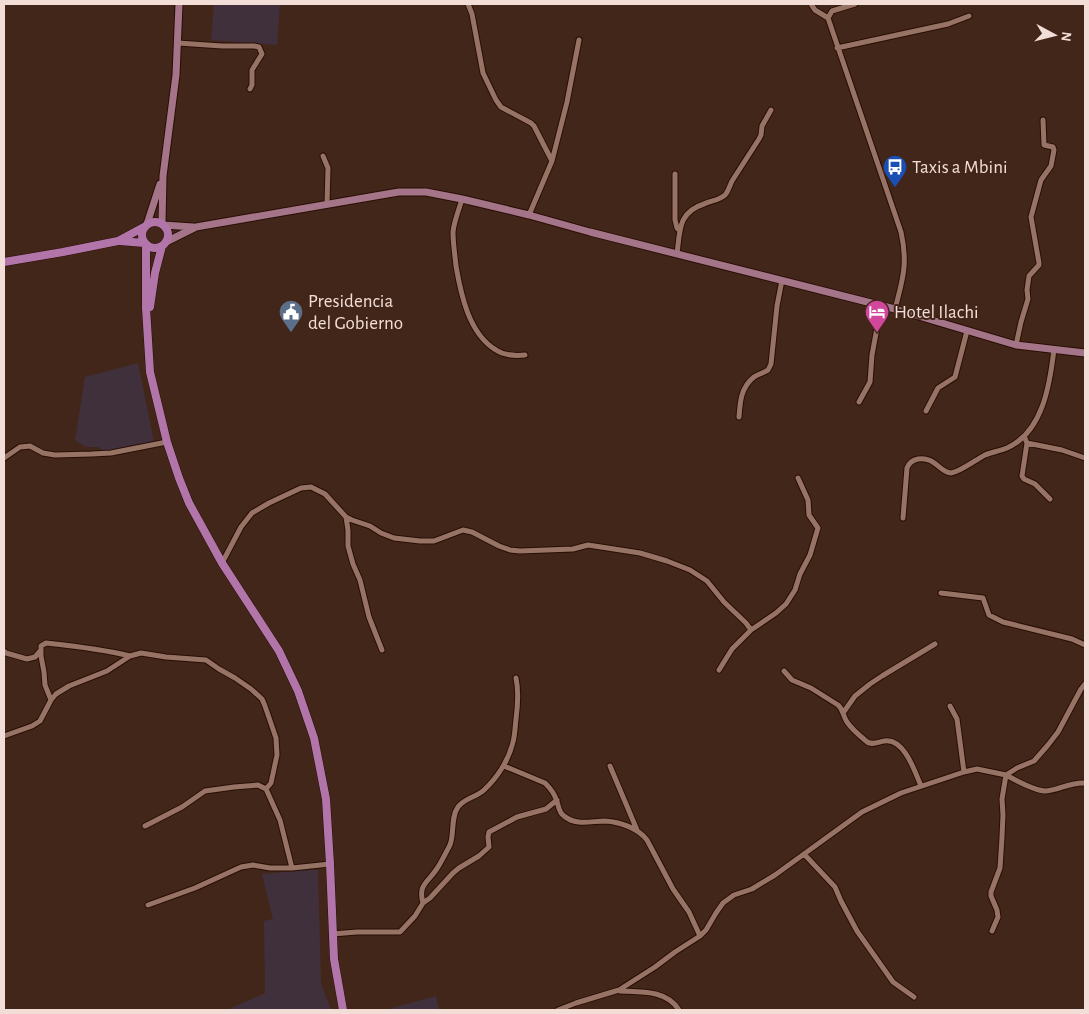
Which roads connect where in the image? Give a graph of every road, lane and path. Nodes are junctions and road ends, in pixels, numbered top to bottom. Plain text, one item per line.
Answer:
1 (179, 4) edge
2 (468, 4) edge
3 (811, 4) edge
4 (855, 4) edge
5 (969, 16) dead end
6 (828, 18) junction
7 (578, 40) dead end
8 (178, 43) junction
9 (837, 48) junction
10 (250, 89) dead end
11 (771, 110) dead end
12 (1043, 120) dead end
13 (323, 156) dead end
14 (552, 162) junction
15 (675, 174) dead end
16 (162, 176) junction
17 (462, 199) junction
18 (327, 204) junction
19 (529, 215) junction
20 (146, 225) junction
21 (163, 225) junction
22 (196, 228) junction
23 (680, 231) junction
24 (118, 241) junction
25 (145, 244) junction
26 (164, 244) junction
27 (677, 254) junction
28 (4, 262) edge
29 (782, 280) junction
30 (881, 306) junction
31 (896, 309) junction
32 (147, 322) junction
33 (967, 331) junction
34 (1016, 345) junction
35 (1054, 349) junction
36 (1085, 353) edge
37 (525, 356) dead end
38 (859, 402) dead end
39 (926, 411) dead end
40 (739, 417) dead end
41 (1024, 436) junction
42 (167, 442) junction
43 (1026, 442) junction
44 (4, 458) edge
45 (1085, 458) edge
46 (798, 478) dead end
47 (1050, 499) dead end
48 (346, 517) junction
49 (903, 518) dead end
50 (222, 562) junction
51 (941, 593) dead end
52 (751, 630) junction
53 (935, 644) dead end
54 (1085, 644) edge
55 (41, 650) junction
56 (382, 650) dead end
57 (4, 651) edge
58 (130, 656) junction
59 (719, 670) dead end
60 (784, 670) dead end
61 (516, 678) dead end
62 (1085, 684) edge
63 (51, 700) junction
64 (950, 706) dead end
65 (843, 713) junction
66 (4, 736) edge
67 (504, 766) junction
68 (610, 766) dead end
69 (964, 772) junction
70 (1006, 775) junction
71 (1085, 783) edge
72 (921, 786) junction
73 (266, 789) junction
74 (557, 800) junction
75 (145, 826) dead end
76 (638, 830) junction
77 (804, 854) junction
78 (330, 864) junction
79 (292, 868) junction
80 (423, 903) junction
81 (148, 905) dead end
82 (992, 931) dead end
83 (332, 934) junction
84 (700, 936) junction
85 (620, 990) junction
86 (914, 997) dead end
87 (343, 1010) edge
88 (558, 1010) edge
89 (679, 1010) edge

1 - 8 main road
2 - 14 street
3 - 6 street
4 - 6 street
5 - 9 street
6 - 9 street
7 - 14 street
8 - 10 street
8 - 16 main road
9 - 31 street
11 - 23 street
12 - 34 street
13 - 18 street
14 - 19 street
15 - 23 street
16 - 20 main road
16 - 21 main road
17 - 18 main road
17 - 19 main road
17 - 37 street
18 - 22 main road
19 - 27 main road
20 - 21 main road
20 - 24 main road
20 - 25 main road
21 - 22 main road
21 - 26 main road
22 - 26 main road
23 - 27 street
24 - 25 main road
24 - 28 main road
25 - 26 main road
25 - 32 main road
26 - 32 main road
27 - 29 main road
29 - 30 main road
29 - 40 street
30 - 31 main road
30 - 38 street
31 - 33 main road
32 - 42 main road
33 - 34 main road
33 - 39 street
34 - 35 main road
35 - 36 main road
35 - 41 street
41 - 43 street
41 - 49 street
42 - 44 street
42 - 50 main road
43 - 45 street
43 - 47 street
46 - 52 street
48 - 50 street
48 - 52 street
48 - 56 street
50 - 78 main road
51 - 54 street
52 - 59 street
53 - 65 street
55 - 57 street
55 - 58 street
55 - 63 street
58 - 63 street
58 - 73 street
60 - 65 street
61 - 67 street
62 - 70 street
63 - 66 street
64 - 69 street
65 - 72 street
67 - 74 street
67 - 80 street
68 - 76 street
69 - 70 street
69 - 72 street
70 - 71 street
70 - 82 street
72 - 77 street
73 - 75 street
73 - 79 street
74 - 76 street
74 - 80 street
76 - 84 street
77 - 84 street
77 - 86 street
78 - 79 street
78 - 83 main road
79 - 81 street
80 - 83 street
83 - 87 main road
84 - 85 street
85 - 88 street
85 - 89 street

